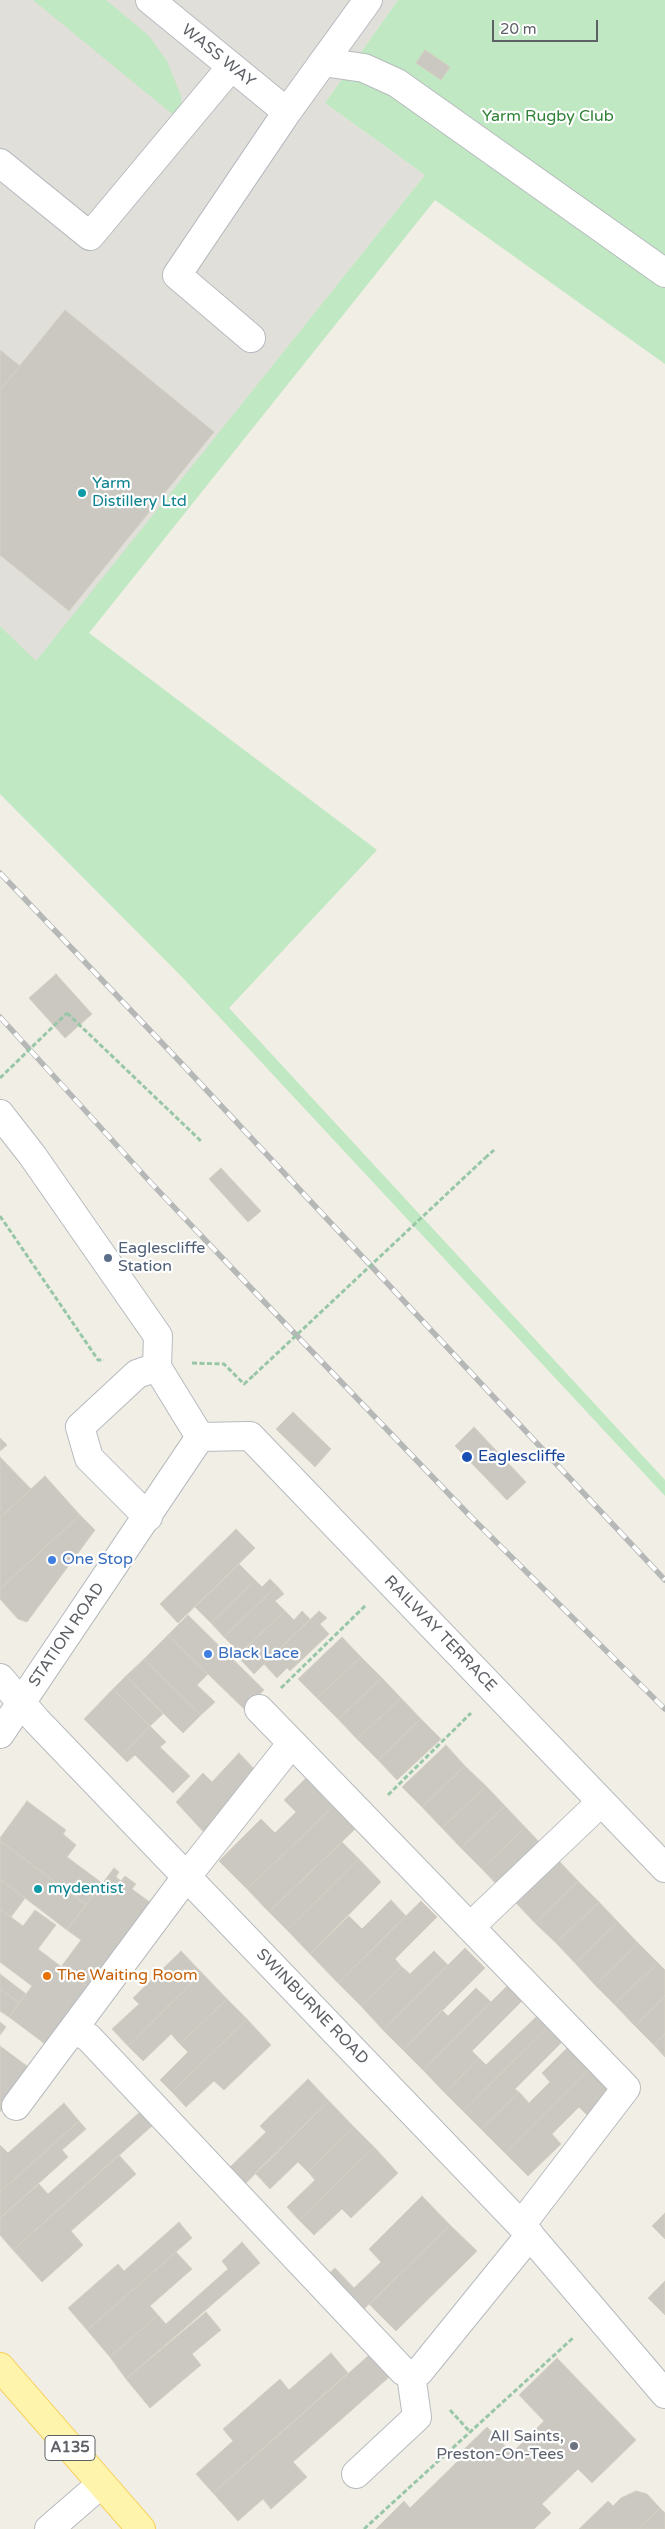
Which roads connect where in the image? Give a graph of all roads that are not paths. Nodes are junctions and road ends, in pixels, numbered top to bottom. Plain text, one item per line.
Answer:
1 (150, 0) edge
2 (368, 0) edge
3 (323, 62) junction
4 (231, 67) junction
5 (286, 112) junction
6 (0, 163) edge
7 (665, 273) edge
8 (251, 338) dead end
9 (0, 1114) edge
10 (157, 1367) junction
11 (200, 1437) junction
12 (148, 1517) junction
13 (0, 1678) edge
14 (21, 1703) junction
15 (259, 1709) road end
16 (0, 1734) edge
17 (292, 1742) junction
18 (601, 1802) junction
19 (665, 1868) edge
20 (187, 1876) junction
21 (470, 1927) junction
22 (74, 2028) junction
23 (16, 2106) dead end
24 (525, 2230) junction
25 (0, 2367) edge
26 (411, 2375) junction
27 (665, 2394) edge
28 (356, 2474) dead end
29 (101, 2484) junction
30 (49, 2529) edge
31 (141, 2529) edge

1 - 4 street, WASS WAY
2 - 3 street
3 - 5 street
3 - 7 street
4 - 5 street, WASS WAY
4 - 6 street
5 - 8 street
9 - 10 street
10 - 11 street
10 - 12 street
11 - 12 street, STATION ROAD
11 - 18 street, RAILWAY TERRACE
12 - 14 street, STATION ROAD
13 - 14 street, SWINBURNE ROAD
14 - 16 street, STATION ROAD
14 - 20 street, SWINBURNE ROAD
15 - 17 street
17 - 20 street
17 - 21 street
18 - 19 street, RAILWAY TERRACE
18 - 21 street
20 - 22 street
20 - 24 street, SWINBURNE ROAD
21 - 24 street
22 - 23 street
22 - 26 street
24 - 26 street
24 - 27 street, SWINBURNE ROAD
25 - 29 main road, A135
26 - 28 street
29 - 30 street
29 - 31 main road, A135

